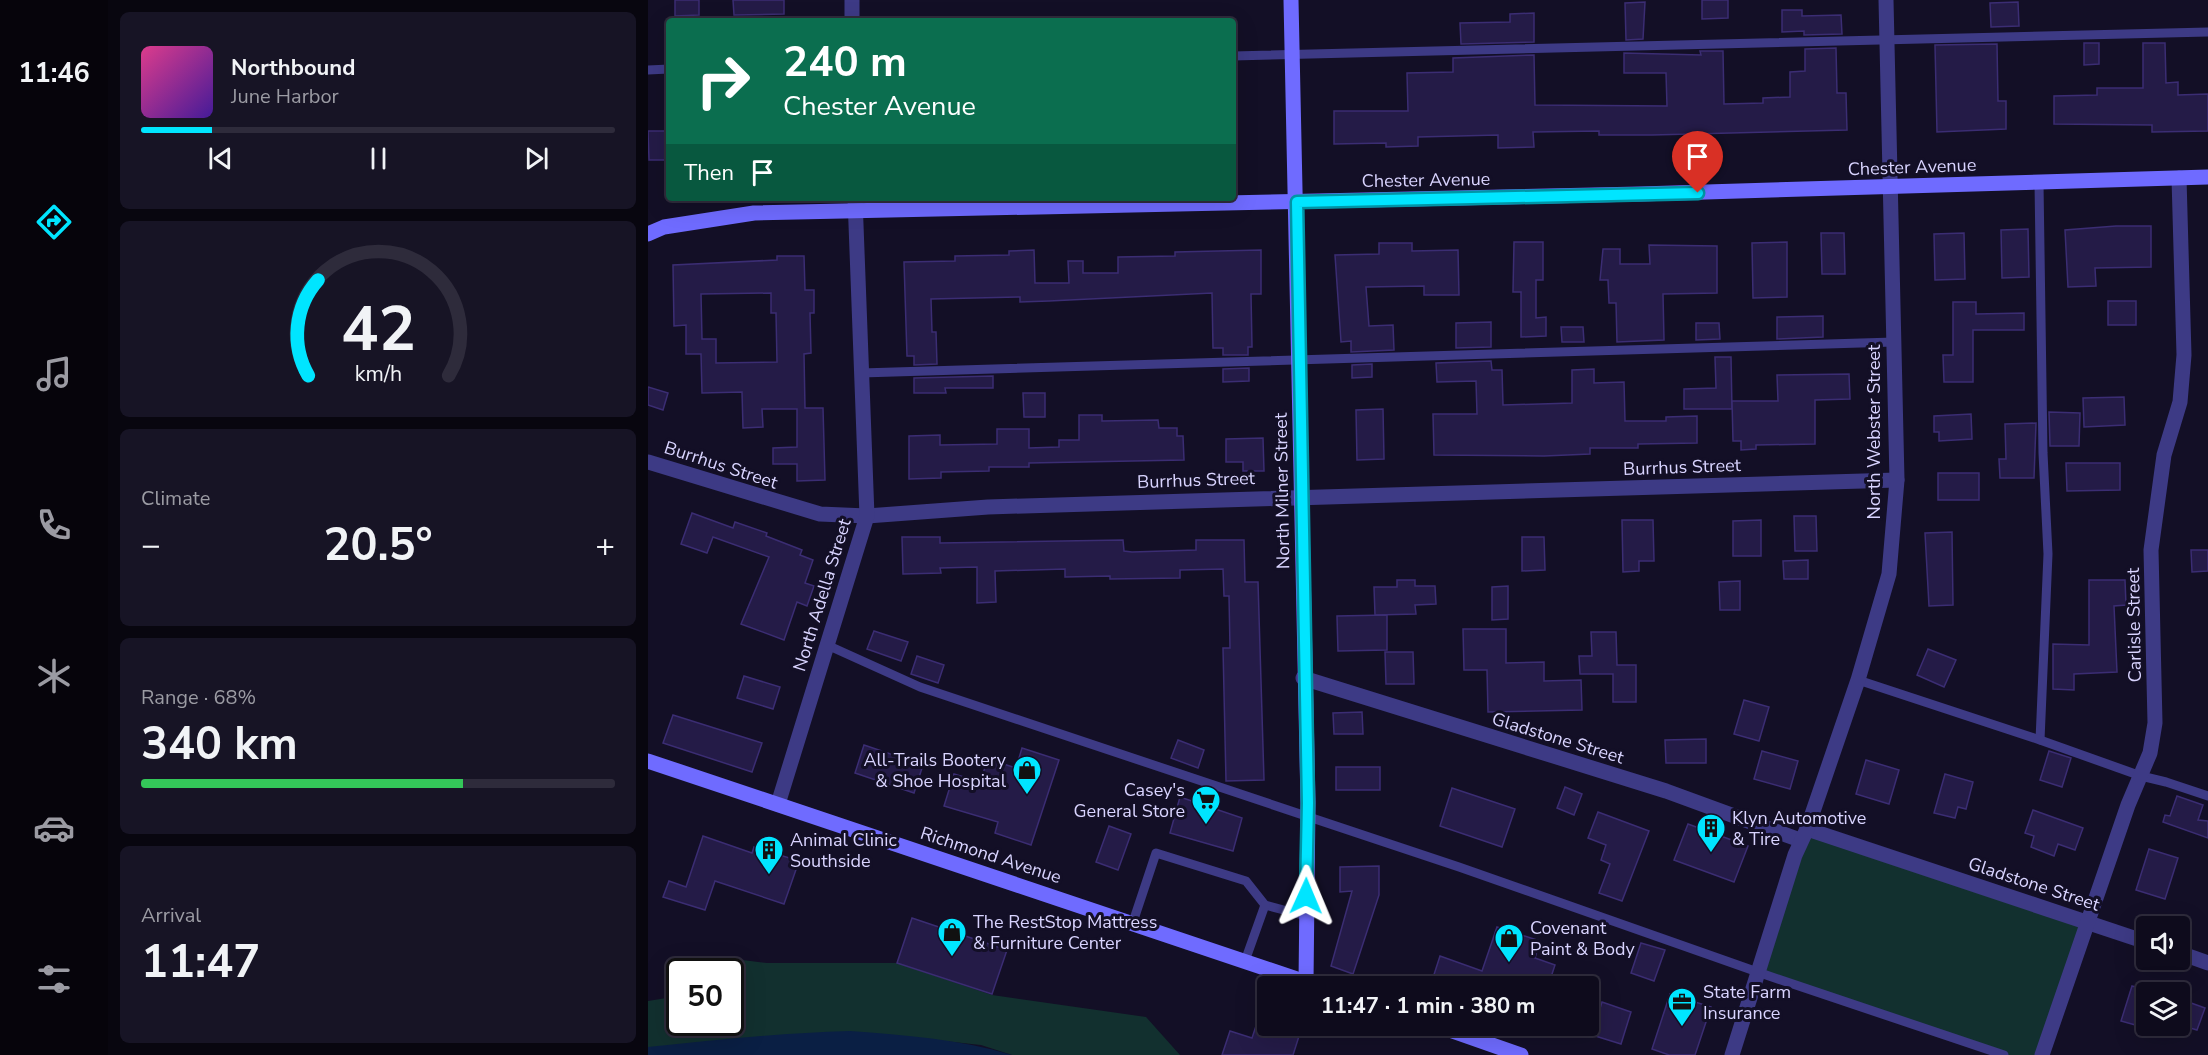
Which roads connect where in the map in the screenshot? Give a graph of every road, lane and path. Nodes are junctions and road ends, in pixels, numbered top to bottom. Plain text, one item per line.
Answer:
1 (852, 0) edge
2 (1291, 0) edge
3 (1886, 0) edge
4 (852, 18) edge
5 (2208, 32) edge
6 (1887, 40) junction
7 (1292, 54) junction
8 (1236, 56) edge
9 (666, 69) edge
10 (648, 70) edge
11 (2208, 177) edge
12 (2179, 178) junction
13 (2039, 183) junction
14 (1890, 188) junction
15 (1297, 202) junction
16 (855, 205) edge
17 (648, 234) edge
18 (1894, 342) junction
19 (1299, 360) junction
20 (861, 373) junction
21 (648, 462) edge
22 (1897, 480) junction
23 (1301, 496) junction
24 (867, 516) junction
25 (827, 645) junction
26 (1303, 678) junction
27 (1858, 680) junction
28 (2040, 740) junction
29 (648, 761) edge
30 (2141, 777) junction
31 (2208, 796) edge
32 (778, 804) junction
33 (1308, 817) junction
34 (1803, 835) junction
35 (1265, 905) junction
36 (1306, 916) junction
37 (1133, 922) junction
38 (2087, 922) junction
39 (2136, 939) edge
40 (2190, 957) edge
41 (1245, 961) junction
42 (2208, 963) edge
43 (1758, 972) junction
44 (1288, 976) edge
45 (1313, 976) edge
46 (1467, 1036) edge
47 (1521, 1055) edge
48 (1732, 1055) edge
49 (2004, 1055) edge
50 (2042, 1055) edge

1 - 4 street
2 - 7 main road, North Milner Street
3 - 6 street, North Webster Street
5 - 6 lane
6 - 7 lane
6 - 14 street, North Webster Street
7 - 8 lane
7 - 15 main road, North Milner Street
9 - 10 lane
11 - 12 main road, Chester Avenue
12 - 13 main road, Chester Avenue
12 - 30 street, Carlisle Street
13 - 14 main road, Chester Avenue
13 - 28 lane
14 - 15 main road, Chester Avenue
14 - 18 street, North Webster Street
15 - 16 main road, Chester Avenue
15 - 19 main road, North Milner Street
16 - 17 main road, Chester Avenue
16 - 20 street, North Adella Street
18 - 19 lane
18 - 22 street, North Webster Street
19 - 20 lane
19 - 23 main road, North Milner Street
20 - 24 street, North Adella Street
21 - 24 street, Burrhus Street
22 - 23 street, Burrhus Street
22 - 27 street, North Webster Street
23 - 24 street, Burrhus Street
23 - 26 main road, North Milner Street
24 - 25 street, North Adella Street
25 - 32 street, North Adella Street
25 - 33 lane
26 - 33 main road, North Milner Street
26 - 34 street, Gladstone Street
27 - 28 lane
27 - 34 street, North Webster Street
28 - 30 lane
29 - 32 main road, Richmond Avenue
30 - 31 lane
30 - 38 street, Carlisle Street
32 - 37 main road, Richmond Avenue
33 - 36 main road, North Milner Street
33 - 43 lane
34 - 38 street, Gladstone Street
34 - 43 street, North Webster Street
35 - 36 lane
35 - 37 lane
35 - 41 lane
36 - 45 main road, North Milner Street
37 - 41 main road, Richmond Avenue
38 - 39 street, Gladstone Street
38 - 50 street, Carlisle Street
40 - 42 street
41 - 44 main road, Richmond Avenue
43 - 48 street, North Webster Street
43 - 49 lane
46 - 47 main road

